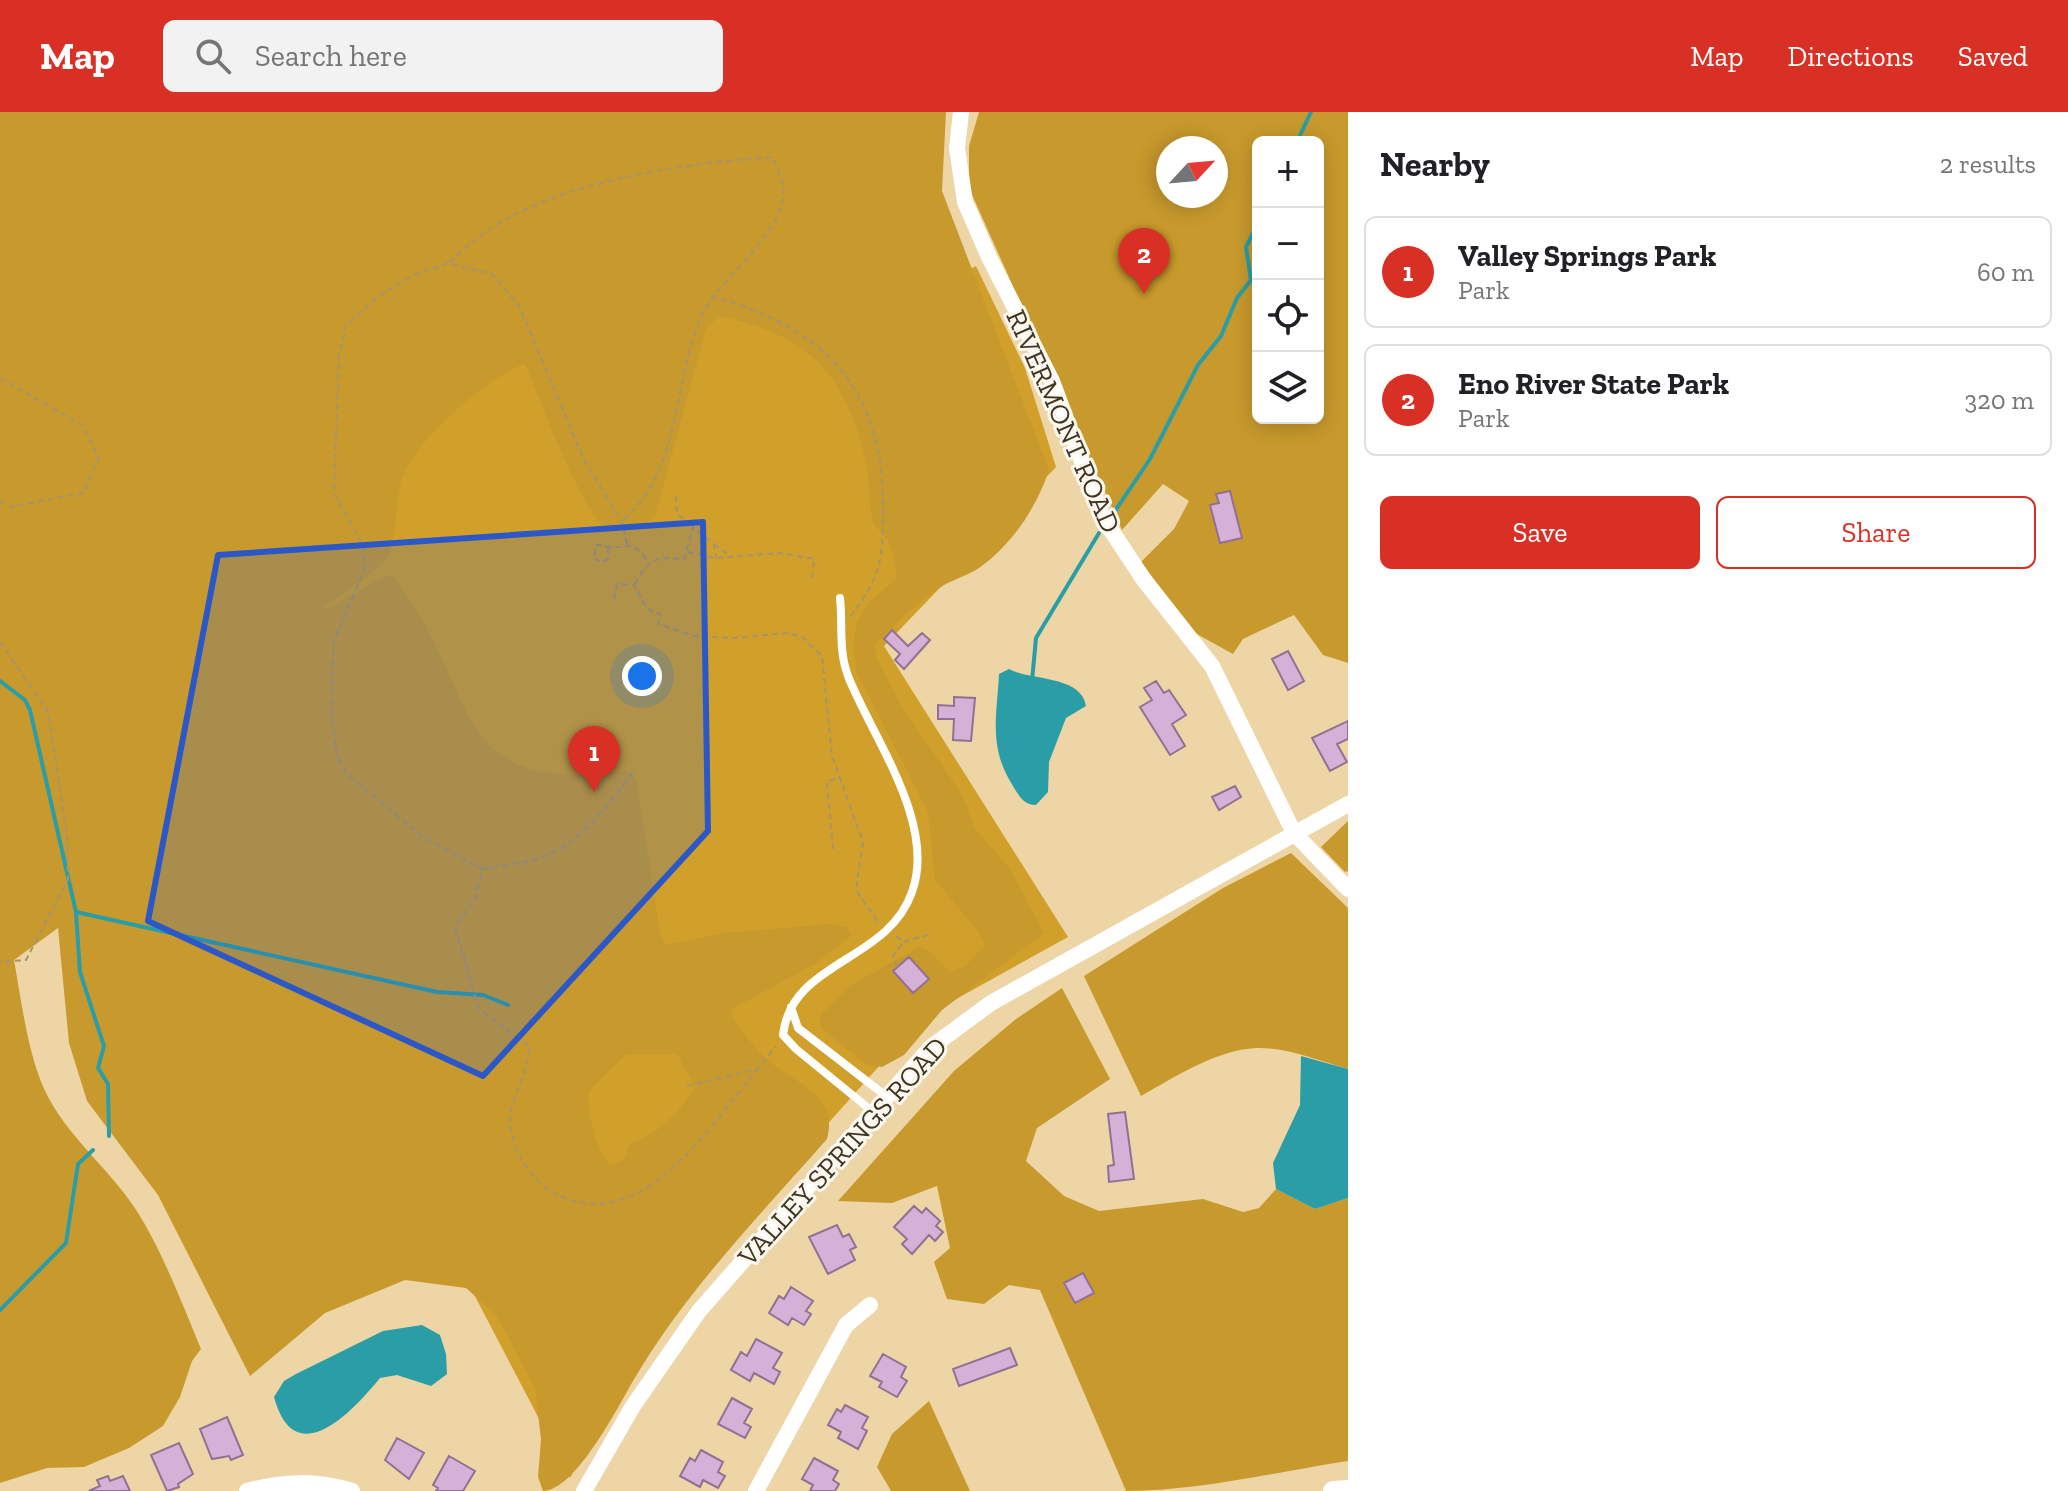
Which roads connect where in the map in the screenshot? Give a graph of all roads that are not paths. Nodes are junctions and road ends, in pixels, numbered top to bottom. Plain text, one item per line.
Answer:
1 (961, 112) edge
2 (840, 598) dead end
3 (1348, 804) edge
4 (1294, 833) junction
5 (1348, 889) edge
6 (790, 1006) junction
7 (886, 1096) junction
8 (872, 1111) junction
9 (870, 1305) dead end
10 (1348, 1490) edge
11 (247, 1491) edge
12 (352, 1491) edge
13 (584, 1491) edge
14 (756, 1491) edge
15 (1333, 1491) edge

1 - 4 street, RIVERMONT ROAD
2 - 6 lane
3 - 4 street, VALLEY SPRINGS ROAD
4 - 5 street, RIVERMONT ROAD
4 - 7 street, VALLEY SPRINGS ROAD
6 - 7 lane
6 - 8 lane
7 - 8 street, VALLEY SPRINGS ROAD
8 - 13 street, VALLEY SPRINGS ROAD
9 - 14 street
10 - 15 street
11 - 12 street

